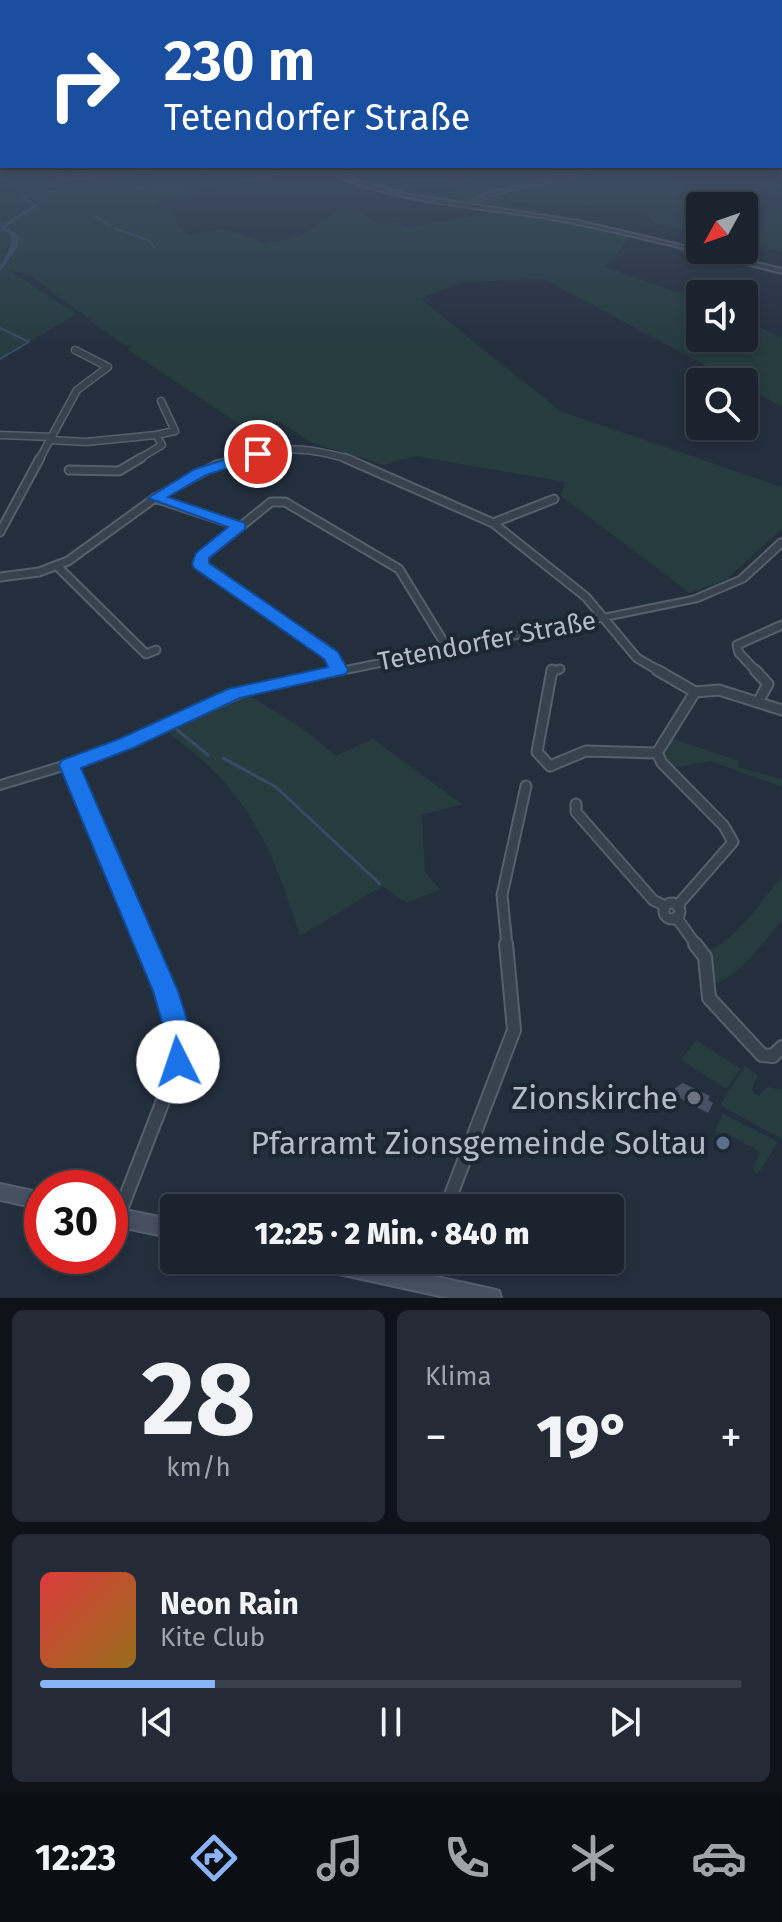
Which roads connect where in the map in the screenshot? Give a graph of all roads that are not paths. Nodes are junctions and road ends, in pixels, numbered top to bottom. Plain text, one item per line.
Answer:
1 (600, 228) edge
2 (782, 271) edge
3 (75, 350) dead end
4 (161, 401) dead end
5 (0, 435) edge
6 (156, 435) junction
7 (51, 438) junction
8 (69, 470) dead end
9 (155, 498) junction
10 (554, 499) dead end
11 (493, 523) junction
12 (239, 526) junction
13 (0, 532) edge
14 (782, 542) edge
15 (57, 566) junction
16 (0, 577) edge
17 (603, 618) junction
18 (782, 625) edge
19 (448, 649) junction
20 (156, 650) dead end
21 (560, 669) dead end
22 (339, 670) junction
23 (695, 692) junction
24 (758, 702) junction
25 (782, 710) edge
26 (657, 753) junction
27 (69, 765) junction
28 (0, 785) edge
29 (526, 786) dead end
30 (576, 804) dead end
31 (677, 912) junction
32 (782, 1047) edge
33 (128, 1184) edge
34 (0, 1192) edge
35 (451, 1194) edge
36 (24, 1197) edge
37 (128, 1219) edge
38 (160, 1226) edge
39 (381, 1274) edge
40 (429, 1274) edge
41 (427, 1284) junction
42 (492, 1298) edge

1 - 2 street
3 - 7 street
4 - 6 street
5 - 7 street
6 - 7 street
6 - 8 street
7 - 13 street
9 - 11 street
9 - 12 street
9 - 15 street
10 - 11 street
11 - 17 street
12 - 19 street
12 - 22 street
14 - 17 street, Tetendorfer Straße
15 - 16 street
15 - 20 street
17 - 19 street, Tetendorfer Straße
17 - 23 street
18 - 24 street
19 - 22 street, Tetendorfer Straße
21 - 26 street
22 - 27 street, Tetendorfer Straße
23 - 24 street
23 - 26 street
24 - 25 street
26 - 31 street
27 - 28 street, Tetendorfer Straße
27 - 33 street
29 - 35 street
30 - 31 street
31 - 32 street
34 - 36 main road
37 - 38 main road
39 - 41 main road
40 - 41 street
41 - 42 main road

